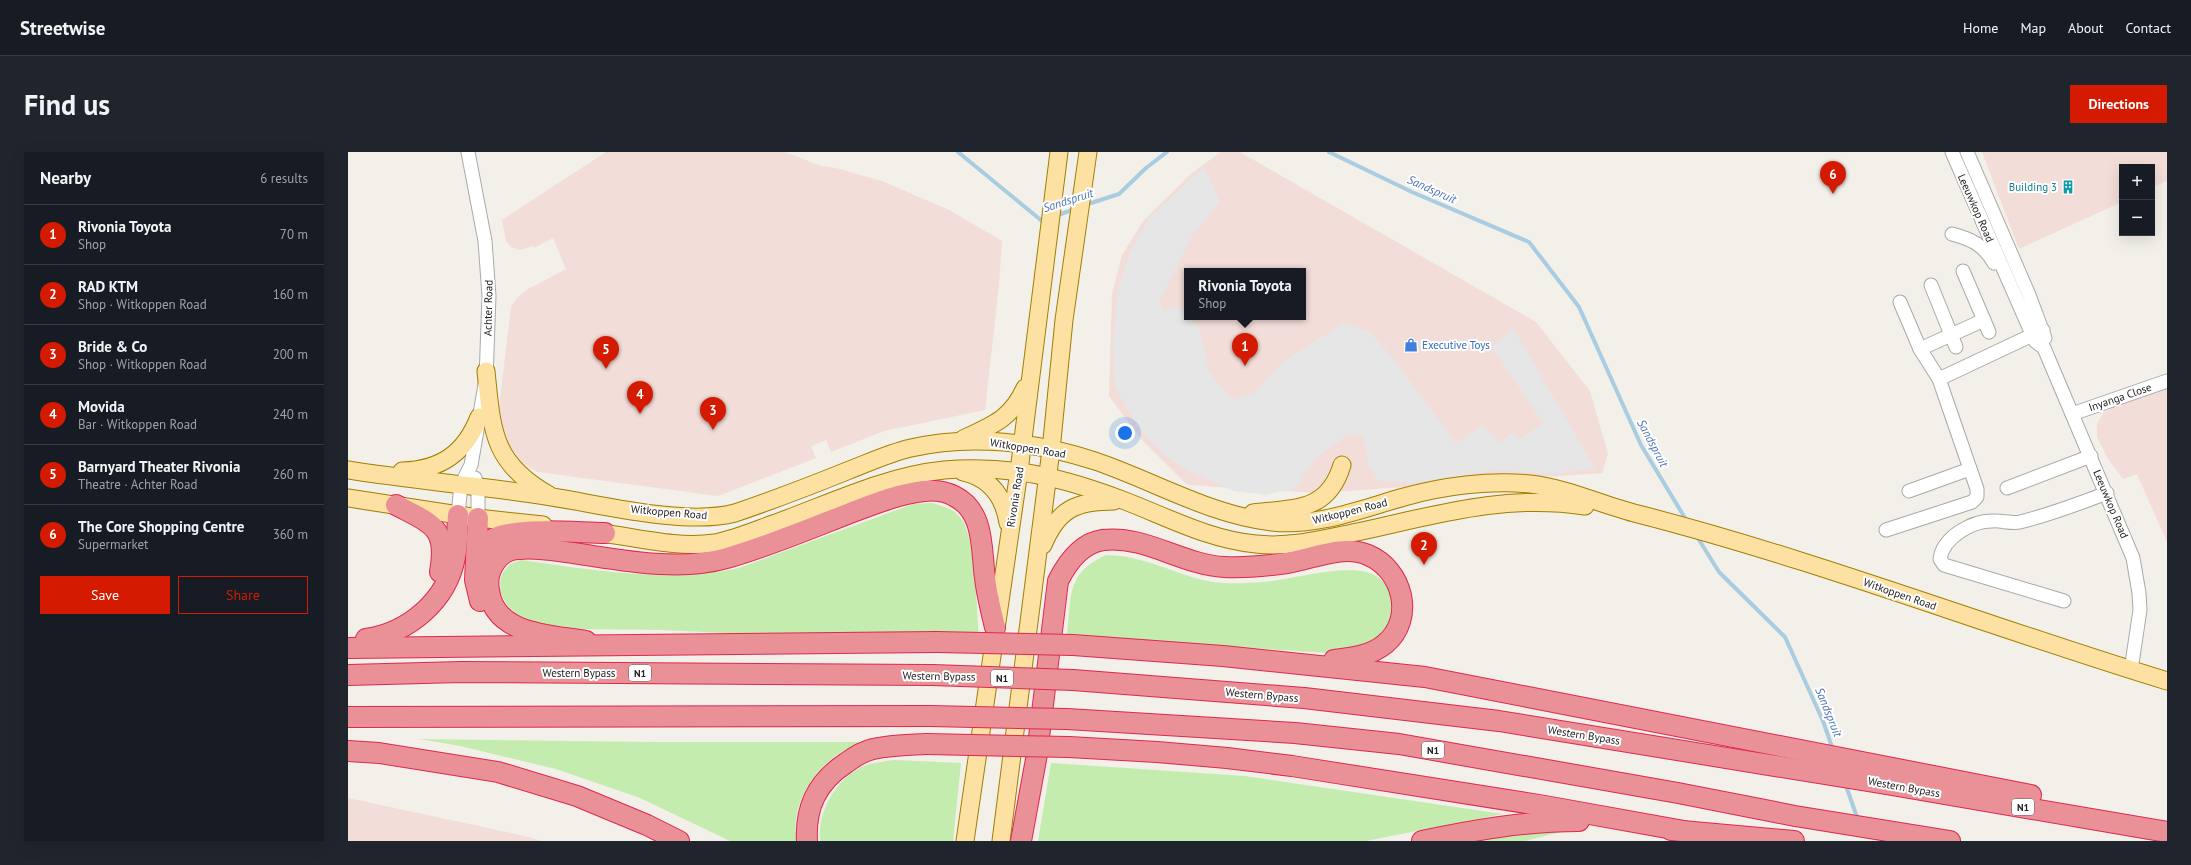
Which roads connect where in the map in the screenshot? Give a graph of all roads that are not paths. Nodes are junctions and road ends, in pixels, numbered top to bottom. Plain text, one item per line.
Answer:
1 (468, 152) edge
2 (1058, 152) edge
3 (1088, 152) edge
4 (1952, 152) edge
5 (1967, 152) edge
6 (1952, 234) dead end
7 (1963, 271) dead end
8 (1931, 284) dead end
9 (1900, 302) dead end
10 (2019, 304) junction
11 (2038, 332) junction
12 (1954, 341) junction
13 (1920, 350) junction
14 (486, 371) junction
15 (1939, 379) junction
16 (1029, 380) junction
17 (2167, 381) edge
18 (2072, 414) junction
19 (479, 417) junction
20 (958, 441) junction
21 (1022, 445) junction
22 (1051, 450) junction
23 (2091, 456) junction
24 (471, 465) junction
25 (1342, 465) dead end
26 (1970, 469) junction
27 (951, 470) junction
28 (352, 471) edge
29 (1019, 471) junction
30 (1048, 475) junction
31 (461, 485) junction
32 (478, 487) junction
33 (2007, 488) dead end
34 (1909, 491) dead end
35 (2107, 493) junction
36 (552, 497) junction
37 (348, 498) edge
38 (1124, 501) junction
39 (396, 505) junction
40 (1632, 513) junction
41 (458, 515) junction
42 (1237, 515) junction
43 (478, 518) junction
44 (1886, 530) dead end
45 (605, 533) junction
46 (1009, 534) junction
47 (1036, 560) junction
48 (475, 573) junction
49 (433, 601) junction
50 (2064, 601) dead end
51 (995, 627) junction
52 (586, 641) junction
53 (348, 642) edge
54 (620, 645) junction
55 (348, 648) edge
56 (1300, 664) junction
57 (2131, 670) junction
58 (348, 675) edge
59 (2167, 681) edge
60 (348, 717) edge
61 (348, 751) edge
62 (1886, 776) junction
63 (1684, 831) junction
64 (2163, 831) edge
65 (679, 841) edge
66 (807, 841) edge
67 (965, 841) edge
68 (1001, 841) edge
69 (1021, 841) edge
70 (1422, 841) edge
71 (1794, 841) edge
72 (1950, 841) edge

1 - 14 street, Achter Road
2 - 16 main road, Rivonia Road
3 - 22 main road
4 - 10 street, Leeuwkop Road
5 - 11 street, Leeuwkop Road
6 - 10 street
7 - 12 street
8 - 12 street
9 - 13 street
10 - 11 street, Leeuwkop Road
11 - 15 street
11 - 18 street, Leeuwkop Road
12 - 13 street
13 - 15 street
14 - 19 street, Achter Road
14 - 36 main road
15 - 26 street
16 - 20 main road
16 - 21 main road, Rivonia Road
17 - 18 street, Inyanga Close
18 - 23 street, Leeuwkop Road
19 - 24 street, Achter Road
19 - 28 main road
20 - 21 main road, Witkoppen Road
20 - 36 main road, Witkoppen Road
21 - 22 main road, Witkoppen Road
21 - 29 main road, Rivonia Road
22 - 30 main road
22 - 42 main road, Witkoppen Road
23 - 33 street
23 - 35 street, Leeuwkop Road
24 - 31 street, Achter Road
24 - 32 street, Achter Road
25 - 42 main road
26 - 34 street
26 - 44 street
27 - 29 main road, Witkoppen Road
27 - 45 main road, Witkoppen Road
27 - 46 main road
28 - 31 main road, Witkoppen Road
29 - 30 main road, Witkoppen Road
29 - 46 main road, Rivonia Road
30 - 38 main road, Witkoppen Road
30 - 47 main road
31 - 32 main road, Witkoppen Road
31 - 41 street
32 - 36 main road, Witkoppen Road
32 - 43 street, Achter Road
35 - 50 street
35 - 57 street, Leeuwkop Road
37 - 39 main road, Witkoppen Road
38 - 40 main road, Witkoppen Road
38 - 47 main road
39 - 41 main road, Witkoppen Road
39 - 49 highway
40 - 42 main road, Witkoppen Road
40 - 57 main road, Witkoppen Road
41 - 43 main road, Witkoppen Road
41 - 49 highway
43 - 45 main road, Witkoppen Road
43 - 48 highway
45 - 48 highway
46 - 51 main road, Rivonia Road
47 - 68 main road
48 - 52 highway
49 - 53 highway
51 - 52 highway
51 - 67 main road, Rivonia Road
52 - 54 highway
54 - 55 highway
54 - 56 highway, bridge
56 - 62 highway
56 - 69 highway
57 - 59 main road, Witkoppen Road
58 - 62 highway, Western Bypass / N1, bridge
60 - 72 highway, N1, bridge
61 - 65 highway
62 - 64 highway
63 - 66 highway, bridge
63 - 70 highway
63 - 71 highway

